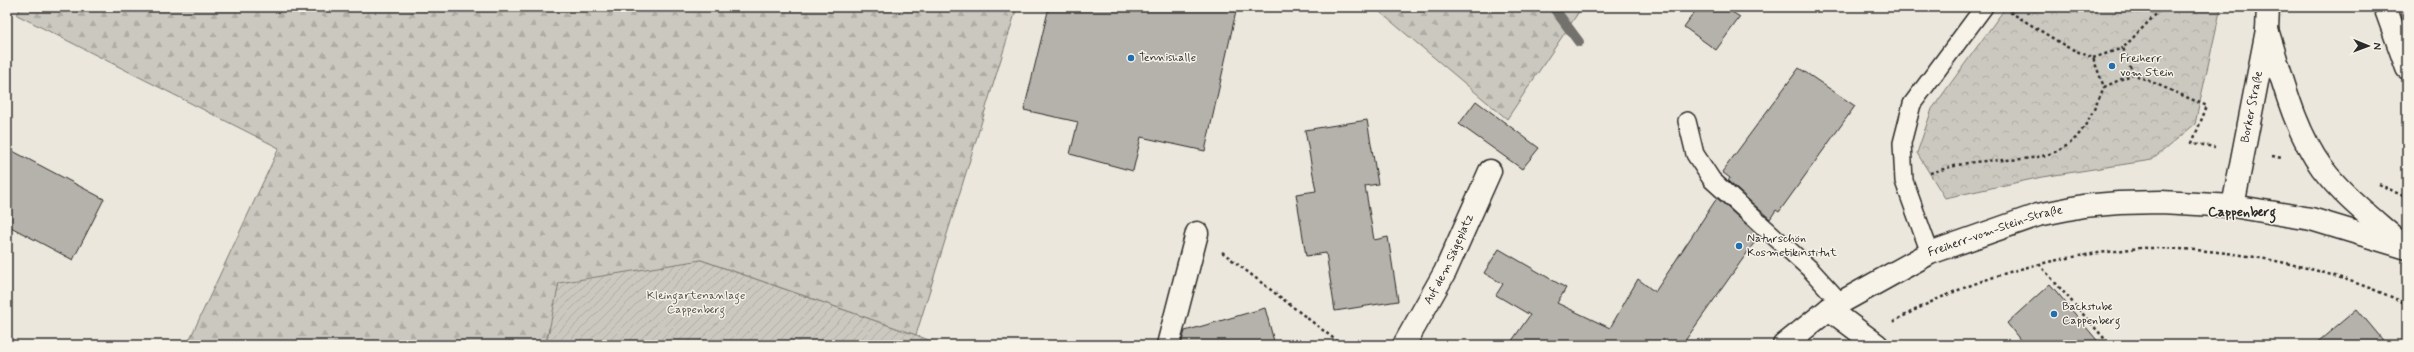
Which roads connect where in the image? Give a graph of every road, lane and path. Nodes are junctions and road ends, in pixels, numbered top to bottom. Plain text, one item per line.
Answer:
1 (1984, 7) edge
2 (2163, 7) edge
3 (2268, 7) edge
4 (2385, 7) edge
5 (2007, 11) dead end
6 (2267, 30) junction
7 (2123, 48) junction
8 (2093, 58) junction
9 (2407, 68) edge
10 (2133, 74) junction
11 (2104, 86) junction
12 (1687, 121) dead end
13 (2192, 143) dead end
14 (1490, 171) dead end
15 (1904, 180) junction
16 (2233, 206) junction
17 (1197, 233) joint
18 (2406, 247) edge
19 (1930, 252) junction
20 (2039, 264) junction
21 (2407, 304) edge
22 (1834, 305) junction
23 (1872, 341) edge
24 (1168, 345) edge
25 (1342, 345) edge
26 (1404, 345) edge
27 (1784, 345) edge
28 (2110, 345) edge

1 - 15 lane
2 - 7 path
3 - 6 street, Borker Straße
4 - 9 street
5 - 8 path
6 - 16 street, Borker Straße
6 - 18 street
7 - 8 path
7 - 10 path
8 - 11 path
10 - 11 path
10 - 13 path
11 - 15 path
12 - 22 lane
14 - 26 street, Auf dem Sägeplatz
15 - 19 lane
16 - 18 street, Freiherr-vom-Stein-Straße
16 - 19 street, Freiherr-vom-Stein-Straße
17 - 24 street
17 - 25 path
19 - 22 street, Freiherr-vom-Stein-Straße
20 - 21 path
20 - 23 path
20 - 28 path
22 - 23 street
22 - 27 street, Freiherr-vom-Stein-Straße

